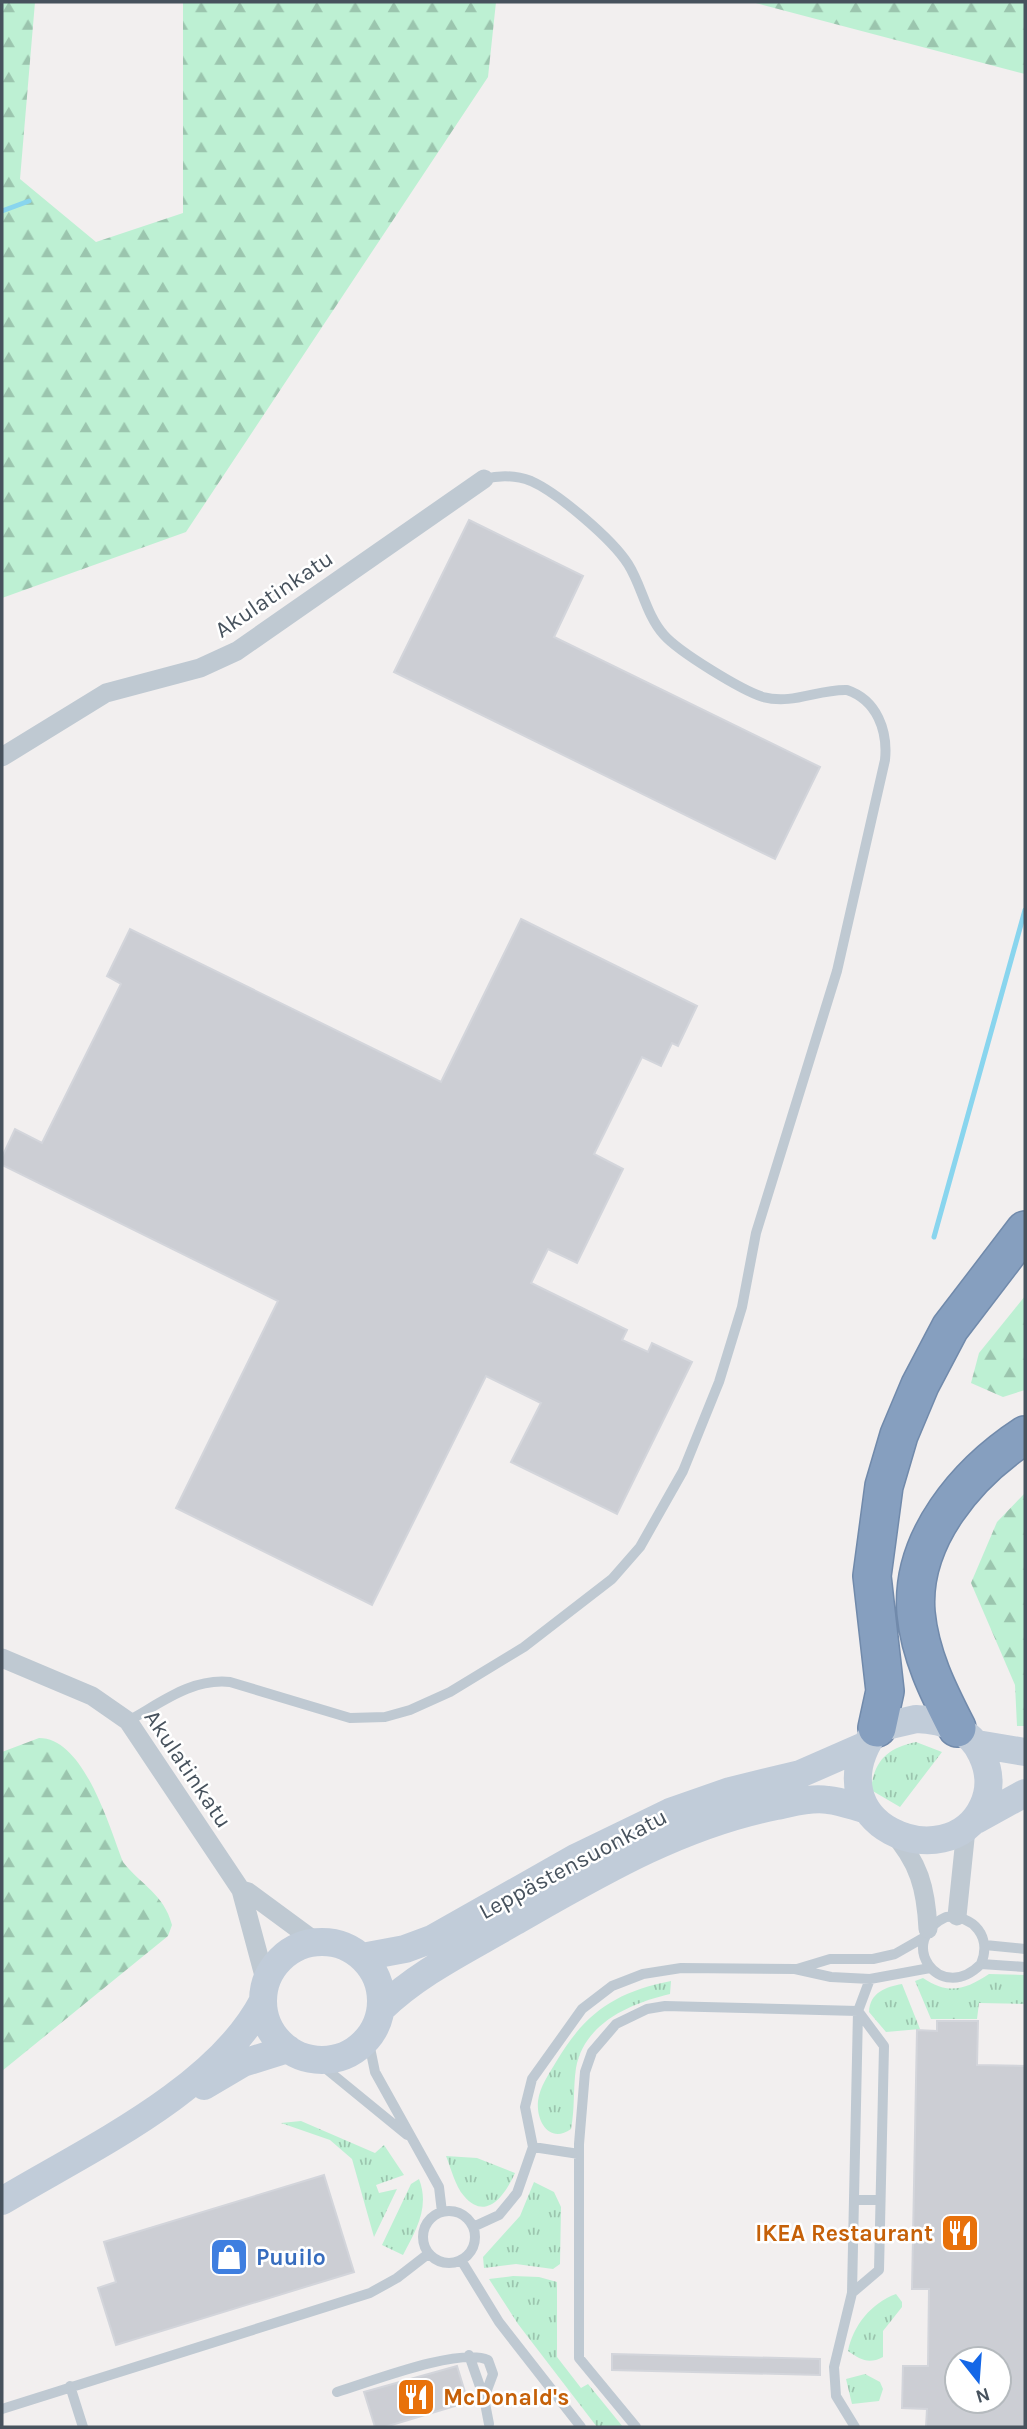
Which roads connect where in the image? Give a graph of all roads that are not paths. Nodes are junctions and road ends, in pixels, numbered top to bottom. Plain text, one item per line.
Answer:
1 (484, 479) joint
2 (2, 757) edge
3 (1025, 1230) edge
4 (1025, 1435) edge
5 (2, 1658) edge
6 (128, 1721) junction
7 (967, 1736) junction
8 (871, 1737) junction
9 (1025, 1752) edge
10 (1025, 1793) edge
11 (864, 1809) junction
12 (971, 1824) junction
13 (890, 1830) junction
14 (241, 1890) junction
15 (957, 1916) junction
16 (926, 1934) junction
17 (316, 1942) junction
18 (985, 1945) junction
19 (1025, 1949) edge
20 (362, 1957) junction
21 (981, 1964) junction
22 (1025, 1967) edge
23 (930, 1968) junction
24 (795, 1969) junction
25 (870, 1979) junction
26 (264, 1992) junction
27 (381, 2009) junction
28 (858, 2011) junction
29 (368, 2038) junction
30 (301, 2054) junction
31 (178, 2095) junction
32 (410, 2138) junction
33 (533, 2147) junction
34 (579, 2154) junction
35 (853, 2200) junction
36 (880, 2200) junction
37 (2, 2201) edge
38 (442, 2212) junction
39 (473, 2227) junction
40 (428, 2254) junction
41 (461, 2260) junction
42 (852, 2292) junction
43 (469, 2355) junction
44 (70, 2386) junction
45 (337, 2392) dead end
46 (484, 2398) junction
47 (2, 2409) edge
48 (489, 2424) dead end
49 (83, 2427) edge
50 (581, 2427) edge
51 (636, 2427) edge
52 (855, 2427) edge

1 - 2 street, Akulatinkatu
1 - 6 lane
3 - 8 highway
4 - 7 highway
5 - 6 street, Akulatinkatu
6 - 14 street, Akulatinkatu
7 - 8 main road
7 - 9 main road
7 - 12 main road
8 - 11 main road
8 - 20 main road, Leppästensuonkatu
10 - 12 main road
11 - 13 main road
11 - 27 main road, Leppästensuonkatu
12 - 13 main road
12 - 15 street
13 - 16 street
14 - 17 street, Akulatinkatu
14 - 26 street, Akulatinkatu
15 - 16 lane
15 - 18 lane
16 - 23 lane
16 - 24 lane
17 - 20 main road
17 - 26 main road
18 - 19 lane
18 - 21 lane
20 - 27 main road
21 - 22 lane
21 - 23 lane
23 - 25 lane
24 - 25 lane
24 - 33 lane
25 - 28 lane
26 - 30 main road
26 - 31 main road
27 - 29 main road
28 - 34 lane
28 - 35 lane
28 - 36 lane
29 - 30 main road
29 - 32 lane
30 - 31 main road
30 - 32 lane
31 - 37 main road
32 - 38 lane
33 - 34 lane
33 - 39 lane
34 - 51 lane
35 - 36 lane
35 - 42 lane
36 - 42 lane
38 - 39 lane
38 - 40 lane
39 - 41 lane
40 - 41 lane
40 - 44 lane
41 - 50 lane
42 - 52 lane
43 - 45 lane
43 - 46 lane
43 - 46 lane
44 - 47 lane
44 - 49 lane
46 - 48 lane

